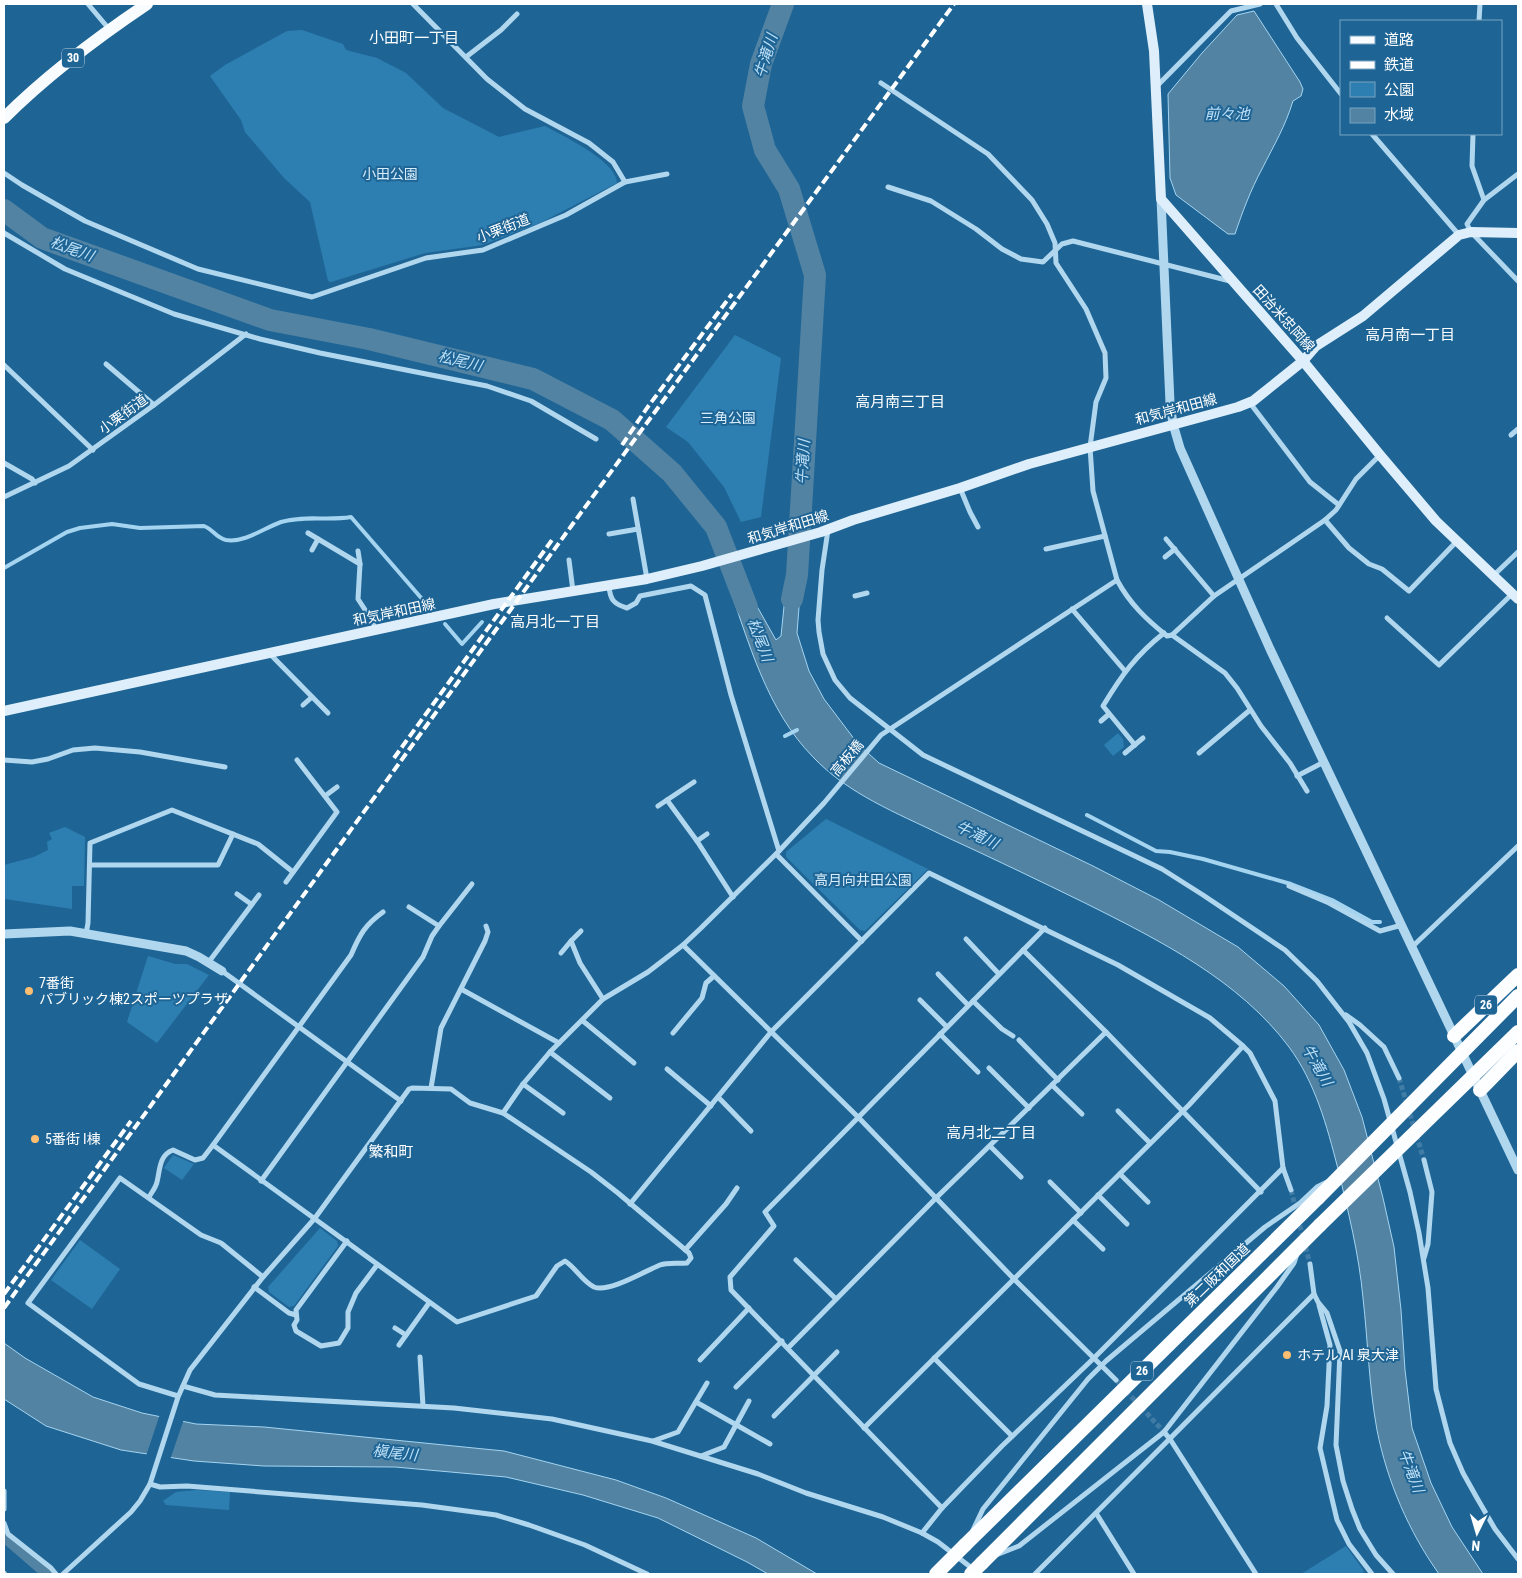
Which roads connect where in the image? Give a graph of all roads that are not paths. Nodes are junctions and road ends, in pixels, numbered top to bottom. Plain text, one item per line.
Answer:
1 (88, 4) edge
2 (413, 4) edge
3 (1147, 4) edge
4 (1260, 4) edge
5 (1276, 4) edge
6 (1480, 4) edge
7 (144, 5) edge
8 (517, 14) dead end
9 (1479, 20) edge
10 (110, 29) junction
11 (466, 57) junction
12 (881, 83) dead end
13 (1156, 87) junction
14 (1340, 93) edge
15 (4, 118) edge
16 (1373, 135) edge
17 (1473, 135) edge
18 (4, 173) edge
19 (667, 174) dead end
20 (1518, 174) edge
21 (625, 182) junction
22 (888, 187) dead end
23 (1161, 199) junction
24 (1484, 200) junction
25 (1471, 232) junction
26 (4, 233) edge
27 (1518, 233) edge
28 (1459, 235) junction
29 (1054, 251) junction
30 (1164, 264) junction
31 (1233, 281) junction
32 (1518, 281) edge
33 (246, 334) junction
34 (1303, 360) junction
35 (106, 364) dead end
36 (4, 365) edge
37 (1250, 403) junction
38 (154, 406) junction
39 (1173, 424) junction
40 (1518, 429) edge
41 (1511, 435) dead end
42 (596, 439) dead end
43 (1090, 447) junction
44 (93, 450) junction
45 (1380, 456) junction
46 (4, 462) edge
47 (35, 484) junction
48 (960, 488) junction
49 (4, 497) edge
50 (633, 500) dead end
51 (1339, 505) junction
52 (1325, 520) junction
53 (978, 527) dead end
54 (638, 529) junction
55 (825, 531) junction
56 (308, 533) dead end
57 (609, 534) dead end
58 (1105, 536) junction
59 (318, 539) junction
60 (1166, 539) dead end
61 (1457, 540) junction
62 (1046, 549) dead end
63 (1175, 549) junction
64 (312, 550) dead end
65 (358, 551) dead end
66 (1518, 552) edge
67 (1165, 557) dead end
68 (569, 560) dead end
69 (360, 564) junction
70 (1494, 575) junction
71 (647, 579) junction
72 (1117, 580) junction
73 (1238, 580) junction
74 (609, 586) junction
75 (573, 591) junction
76 (867, 593) dead end
77 (855, 596) dead end
78 (1214, 596) junction
79 (1515, 596) edge
80 (1072, 608) junction
81 (1387, 618) dead end
82 (375, 630) junction
83 (1164, 633) junction
84 (1172, 635) junction
85 (268, 652) junction
86 (1125, 671) junction
87 (312, 697) junction
88 (303, 705) dead end
89 (1250, 710) junction
90 (4, 711) edge
91 (328, 713) dead end
92 (1109, 714) junction
93 (1101, 721) dead end
94 (890, 730) junction
95 (1144, 738) dead end
96 (1135, 745) junction
97 (1199, 752) dead end
98 (1125, 753) dead end
99 (4, 760) edge
100 (297, 760) dead end
101 (1324, 762) junction
102 (225, 767) dead end
103 (1298, 776) junction
104 (694, 782) dead end
105 (337, 787) dead end
106 (1307, 791) dead end
107 (325, 796) junction
108 (667, 800) junction
109 (658, 806) dead end
110 (233, 834) junction
111 (707, 834) dead end
112 (697, 840) junction
113 (1518, 846) edge
114 (777, 852) junction
115 (90, 865) junction
116 (292, 872) junction
117 (286, 882) dead end
118 (472, 884) dead end
119 (1289, 886) dead end
120 (237, 894) dead end
121 (258, 895) dead end
122 (733, 896) junction
123 (251, 904) junction
124 (409, 906) dead end
125 (383, 912) dead end
126 (1402, 924) junction
127 (439, 926) junction
128 (486, 926) dead end
129 (1045, 928) junction
130 (581, 930) dead end
131 (4, 934) edge
132 (86, 934) junction
133 (966, 939) dead end
134 (862, 941) junction
135 (571, 942) junction
136 (683, 945) junction
137 (1412, 947) junction
138 (1023, 950) junction
139 (561, 953) dead end
140 (208, 963) junction
141 (222, 971) joint
142 (938, 974) dead end
143 (999, 974) junction
144 (1518, 975) edge
145 (714, 976) junction
146 (461, 989) junction
147 (1518, 996) edge
148 (604, 999) junction
149 (920, 1000) dead end
150 (973, 1001) junction
151 (968, 1005) junction
152 (1341, 1012) junction
153 (583, 1021) junction
154 (299, 1026) junction
155 (947, 1027) junction
156 (771, 1032) junction
157 (1106, 1032) junction
158 (1518, 1032) edge
159 (673, 1033) dead end
160 (940, 1034) junction
161 (1013, 1036) dead end
162 (1454, 1036) junction
163 (1019, 1040) dead end
164 (559, 1043) junction
165 (1243, 1046) junction
166 (1518, 1051) edge
167 (550, 1052) junction
168 (348, 1061) junction
169 (634, 1063) dead end
170 (988, 1068) dead end
171 (667, 1069) dead end
172 (978, 1072) dead end
173 (1399, 1078) tunnel mouth
174 (1058, 1080) junction
175 (523, 1084) junction
176 (1052, 1085) junction
177 (431, 1088) junction
178 (1480, 1090) junction
179 (718, 1097) junction
180 (610, 1098) dead end
181 (401, 1100) junction
182 (710, 1106) junction
183 (1029, 1108) junction
184 (1118, 1111) dead end
185 (1182, 1112) junction
186 (503, 1113) junction
187 (563, 1113) dead end
188 (1082, 1114) dead end
189 (858, 1117) junction
190 (752, 1131) dead end
191 (1150, 1143) junction
192 (213, 1146) junction
193 (990, 1146) junction
194 (1424, 1160) tunnel mouth
195 (1283, 1168) junction
196 (1518, 1170) edge
197 (1120, 1174) junction
198 (1021, 1177) dead end
199 (261, 1180) junction
200 (1050, 1182) dead end
201 (737, 1188) dead end
202 (1291, 1190) tunnel mouth
203 (1261, 1192) junction
204 (1318, 1193) junction
205 (1098, 1195) junction
206 (149, 1197) junction
207 (936, 1198) junction
208 (1148, 1202) dead end
209 (630, 1204) junction
210 (1080, 1213) junction
211 (315, 1218) junction
212 (1073, 1220) junction
213 (1127, 1224) dead end
214 (346, 1241) junction
215 (1302, 1244) junction
216 (1103, 1249) dead end
217 (685, 1250) junction
218 (796, 1260) dead end
219 (1423, 1260) junction
220 (1310, 1264) tunnel mouth
221 (378, 1265) junction
222 (263, 1277) junction
223 (1014, 1279) junction
224 (254, 1287) junction
225 (1314, 1294) junction
226 (836, 1299) junction
227 (1318, 1302) junction
228 (430, 1303) junction
229 (749, 1308) junction
230 (296, 1315) junction
231 (396, 1328) dead end
232 (406, 1336) junction
233 (782, 1341) junction
234 (399, 1345) dead end
235 (788, 1348) junction
236 (837, 1352) dead end
237 (420, 1357) dead end
238 (934, 1358) junction
239 (1094, 1358) junction
240 (700, 1360) dead end
241 (1102, 1365) junction
242 (814, 1375) junction
243 (1116, 1380) tunnel mouth
244 (707, 1382) dead end
245 (183, 1386) junction
246 (736, 1387) dead end
247 (178, 1397) junction
248 (696, 1402) junction
249 (749, 1402) dead end
250 (423, 1406) junction
251 (774, 1416) dead end
252 (736, 1424) junction
253 (864, 1428) junction
254 (1164, 1432) junction
255 (1012, 1436) junction
256 (1170, 1439) junction
257 (652, 1441) junction
258 (770, 1444) dead end
259 (700, 1456) junction
260 (151, 1481) junction
261 (4, 1491) edge
262 (942, 1508) junction
263 (4, 1510) edge
264 (1096, 1514) junction
265 (4, 1523) edge
266 (922, 1533) junction
267 (966, 1544) junction
268 (1518, 1559) edge
269 (983, 1565) edge
270 (56, 1574) edge
271 (63, 1574) edge
272 (647, 1574) edge
273 (936, 1574) edge
274 (971, 1574) edge
275 (1035, 1574) edge
276 (1134, 1574) edge
277 (1256, 1574) edge
278 (1372, 1574) edge
279 (1393, 1574) edge

1 - 10 street
2 - 11 street
3 - 13 main road
4 - 13 street
5 - 14 street
6 - 9 street
7 - 10 main road, 30
8 - 11 street
10 - 15 main road, 30
11 - 21 street
12 - 29 street
13 - 23 main road
16 - 28 street
17 - 24 street
18 - 21 street, 小栗街道
19 - 21 street, 小栗街道
20 - 24 street
22 - 29 street
23 - 30 street
23 - 31 main road, 田治米忠岡線
24 - 25 street
25 - 27 main road, 和気岸和田線
25 - 28 main road, 和気岸和田線
25 - 32 street
26 - 33 street
28 - 34 main road, 和気岸和田線
29 - 30 street
29 - 43 street
30 - 31 street
30 - 39 street
31 - 34 main road, 田治米忠岡線
33 - 38 street, 小栗街道
33 - 42 street
34 - 37 main road, 和気岸和田線
34 - 45 main road, 田治米忠岡線
35 - 38 street
36 - 44 street
37 - 39 main road, 和気岸和田線
37 - 51 street
38 - 44 street, 小栗街道
39 - 43 main road, 和気岸和田線
39 - 73 street
40 - 41 street
43 - 48 main road, 和気岸和田線
43 - 58 street
44 - 47 street, 小栗街道
45 - 51 street
45 - 61 main road, 田治米忠岡線
46 - 47 street
47 - 49 street, 小栗街道
48 - 53 street
48 - 55 main road, 和気岸和田線
50 - 54 street
51 - 52 street
52 - 61 street
52 - 73 street
54 - 57 street
54 - 71 street
55 - 71 main road, 和気岸和田線
55 - 94 street
56 - 59 street
58 - 62 street
58 - 72 street
59 - 64 street
59 - 69 street
60 - 63 street
61 - 70 main road, 田治米忠岡線
63 - 67 street
63 - 78 street
65 - 69 street
66 - 70 street
68 - 75 street
69 - 82 street
70 - 79 main road, 田治米忠岡線
71 - 74 main road, 和気岸和田線
72 - 80 street
72 - 83 street
73 - 78 street
73 - 101 street
74 - 75 main road, 和気岸和田線
74 - 114 street
75 - 82 main road, 和気岸和田線
76 - 77 street
78 - 84 street
79 - 81 street
80 - 86 street
80 - 94 street
82 - 85 main road, 和気岸和田線
83 - 84 street
83 - 86 street
84 - 89 street
85 - 87 street
85 - 90 main road, 和気岸和田線
86 - 92 street
87 - 88 street
87 - 91 street
89 - 97 street
89 - 103 street
92 - 93 street
92 - 96 street
94 - 114 street, 高板橋
94 - 152 street
95 - 96 street
96 - 98 street
99 - 102 street
100 - 107 street
101 - 103 street
101 - 126 street
103 - 106 street
104 - 108 street
105 - 107 street
107 - 116 street
108 - 109 street
108 - 112 street
110 - 115 street
110 - 115 street
110 - 116 street
111 - 112 street
112 - 122 street
113 - 137 street
114 - 122 street, 高板橋
114 - 134 street
115 - 132 street
116 - 117 street
118 - 127 street
119 - 126 street
120 - 123 street
121 - 123 street
122 - 136 street, 高板橋
123 - 140 street
124 - 127 street
125 - 154 street
126 - 137 street
127 - 168 street
128 - 146 street
129 - 134 street
129 - 138 street
129 - 165 street
130 - 135 street
131 - 132 street
132 - 140 street
133 - 143 street
134 - 156 street
135 - 139 street
135 - 148 street
136 - 145 street
136 - 148 street, 高板橋
137 - 162 street
138 - 143 street
138 - 157 street
140 - 141 street
141 - 154 street
142 - 151 street
143 - 150 street
144 - 162 highway, 26
145 - 156 street
145 - 159 street
146 - 164 street
146 - 177 street
147 - 204 highway, 第二阪和国道 / 26, bridge
148 - 153 street, 高板橋
149 - 155 street
150 - 151 street
150 - 161 street
151 - 155 street
152 - 173 street
152 - 219 street
153 - 164 street, 高板橋
153 - 169 street
154 - 168 street
154 - 192 street
155 - 160 street
156 - 179 street
156 - 189 street
157 - 174 street
157 - 185 street
158 - 215 highway, 26, bridge
160 - 172 street
160 - 189 street
162 - 178 street
163 - 174 street
164 - 167 street, 高板橋
165 - 185 street
165 - 195 street
166 - 178 highway
167 - 175 street, 高板橋
167 - 180 street
168 - 181 street
168 - 199 street
170 - 183 street
171 - 182 street
174 - 176 street
175 - 186 street, 高板橋
175 - 187 street
176 - 183 street
176 - 188 street
177 - 181 street
177 - 186 street
178 - 196 street
179 - 182 street
179 - 190 street
181 - 211 street
182 - 209 street
183 - 193 street
184 - 191 street
185 - 191 street
185 - 203 street
186 - 209 street
189 - 207 street
189 - 229 street
191 - 197 street
192 - 199 street
192 - 206 street
193 - 198 street
193 - 207 street
194 - 219 street
195 - 202 street
195 - 203 street
197 - 205 street
197 - 208 street
199 - 211 street
200 - 210 street
201 - 217 street
203 - 239 street
204 - 241 street
204 - 267 highway, 第二阪和国道 / 26
205 - 210 street
205 - 213 street
206 - 222 street
206 - 247 street
207 - 223 street
207 - 226 street
209 - 217 street
210 - 212 street
211 - 214 street
211 - 222 street
212 - 216 street
212 - 223 street
214 - 221 street
214 - 230 street
215 - 254 street
215 - 269 highway, 26
217 - 228 street
218 - 226 street
219 - 268 street
220 - 225 street
221 - 228 street
221 - 230 street
222 - 224 street
223 - 238 street
223 - 239 street
224 - 230 street
224 - 245 street
225 - 227 street
225 - 256 street
226 - 235 street
227 - 278 street
227 - 279 street
228 - 232 street
229 - 233 street
229 - 240 street
231 - 232 street
232 - 234 street
233 - 235 street
233 - 246 street
235 - 242 street
236 - 242 street
237 - 250 street
238 - 253 street
238 - 255 street
239 - 241 street
239 - 255 street
241 - 243 street
241 - 267 street
242 - 251 street
242 - 253 street
244 - 248 street
245 - 247 street
245 - 250 street
247 - 260 street
248 - 252 street
248 - 257 street
249 - 252 street
250 - 257 street
252 - 258 street
252 - 259 street
253 - 262 street
254 - 256 street
254 - 269 street
255 - 262 street
256 - 264 street
256 - 277 street
257 - 259 street
259 - 266 street
260 - 271 street
260 - 272 street
261 - 263 street
262 - 266 street
264 - 275 street
264 - 276 street
265 - 270 street
266 - 269 street
267 - 273 highway, 第二阪和国道 / 26, bridge
269 - 274 highway, 26, bridge

